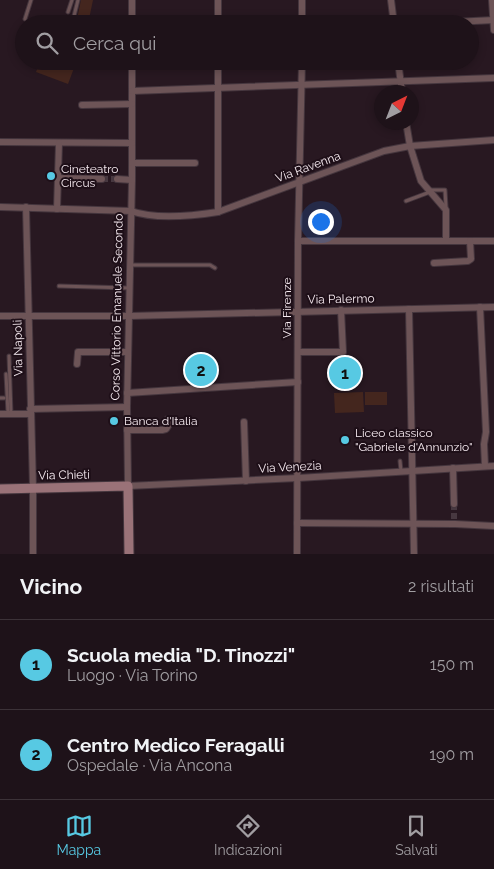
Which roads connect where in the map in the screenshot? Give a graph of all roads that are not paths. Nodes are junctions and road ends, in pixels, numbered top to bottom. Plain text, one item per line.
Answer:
1 (31, 0) edge
2 (72, 0) edge
3 (78, 0) edge
4 (132, 0) edge
5 (218, 0) edge
6 (302, 0) edge
7 (392, 0) edge
8 (492, 0) edge
9 (226, 9) dead end
10 (218, 10) junction
11 (68, 12) dead end
12 (26, 15) edge
13 (74, 15) edge
14 (132, 15) edge
15 (218, 15) edge
16 (302, 15) edge
17 (393, 15) edge
18 (494, 20) edge
19 (479, 21) edge
20 (494, 30) edge
21 (132, 70) edge
22 (218, 70) edge
23 (302, 70) edge
24 (399, 70) edge
25 (494, 78) edge
26 (400, 80) junction
27 (301, 84) junction
28 (401, 85) edge
29 (219, 88) junction
30 (132, 91) junction
31 (132, 104) junction
32 (82, 105) dead end
33 (407, 130) edge
34 (494, 140) edge
35 (0, 142) edge
36 (59, 143) junction
37 (132, 144) junction
38 (410, 146) junction
39 (132, 163) junction
40 (195, 163) dead end
41 (57, 178) junction
42 (102, 179) tunnel mouth
43 (117, 179) tunnel mouth
44 (132, 180) junction
45 (299, 181) junction
46 (429, 191) junction
47 (406, 201) dead end
48 (0, 207) edge
49 (26, 207) junction
50 (57, 208) junction
51 (446, 210) junction
52 (131, 211) junction
53 (218, 212) junction
54 (298, 241) junction
55 (446, 241) junction
56 (470, 241) junction
57 (494, 241) edge
58 (434, 262) dead end
59 (130, 265) junction
60 (215, 268) dead end
61 (59, 286) dead end
62 (129, 288) junction
63 (480, 307) junction
64 (494, 307) edge
65 (409, 309) junction
66 (341, 310) junction
67 (298, 311) junction
68 (0, 316) edge
69 (29, 316) junction
70 (129, 316) junction
71 (128, 352) junction
72 (298, 352) junction
73 (9, 356) dead end
74 (77, 364) dead end
75 (6, 374) dead end
76 (298, 382) junction
77 (127, 393) junction
78 (127, 407) junction
79 (30, 411) junction
80 (6, 414) edge
81 (168, 420) dead end
82 (244, 422) dead end
83 (127, 430) junction
84 (485, 466) junction
85 (494, 466) edge
86 (453, 468) junction
87 (413, 470) junction
88 (298, 478) junction
89 (246, 480) junction
90 (128, 486) junction
91 (33, 488) junction
92 (0, 489) edge
93 (454, 504) tunnel mouth
94 (297, 523) junction
95 (414, 524) junction
96 (494, 526) edge
97 (33, 554) edge
98 (129, 554) edge
99 (297, 554) edge
100 (414, 554) edge

1 - 12 lane
2 - 11 lane
3 - 13 lane
4 - 14 street
5 - 10 street
6 - 16 street
7 - 17 street
8 - 18 street
9 - 10 lane
10 - 15 street
18 - 19 street
18 - 20 street
21 - 30 street, Corso Vittorio Emanuele Secondo
22 - 29 street
23 - 27 street, Via Firenze
24 - 26 street
25 - 26 street
26 - 27 street
26 - 28 street
27 - 29 street
27 - 45 street, Via Firenze
29 - 30 street
29 - 53 street
30 - 31 street, Corso Vittorio Emanuele Secondo
31 - 32 street
31 - 37 street, Corso Vittorio Emanuele Secondo
33 - 38 street
34 - 38 street, Via Ravenna
35 - 36 street
36 - 37 street
36 - 41 street
37 - 39 street, Corso Vittorio Emanuele Secondo
38 - 45 street, Via Ravenna
38 - 46 street
39 - 40 street
39 - 44 street, Corso Vittorio Emanuele Secondo
41 - 42 street
41 - 50 street
43 - 44 street
44 - 52 street, Corso Vittorio Emanuele Secondo
45 - 53 street, Via Ravenna
45 - 54 street, Via Firenze
46 - 47 lane
46 - 51 street
46 - 51 lane
48 - 49 street, Via Ravenna
49 - 50 street, Via Ravenna
49 - 69 street, Via Napoli
50 - 52 street, Via Ravenna
51 - 55 street
52 - 53 street, Via Ravenna
52 - 59 street, Corso Vittorio Emanuele Secondo
54 - 55 street
54 - 67 street, Via Firenze
55 - 56 street
56 - 57 street
56 - 58 street
59 - 60 lane
59 - 62 street, Corso Vittorio Emanuele Secondo
61 - 62 lane
62 - 70 street, Corso Vittorio Emanuele Secondo
63 - 64 street, Via Palermo
63 - 65 street, Via Palermo
63 - 84 street
65 - 66 street, Via Palermo
65 - 87 street
66 - 67 street, Via Palermo
66 - 72 street
67 - 70 street, Via Palermo
67 - 72 street, Via Firenze
68 - 69 street, Via Palermo
69 - 70 street, Via Palermo
69 - 79 street, Via Napoli
70 - 71 street, Corso Vittorio Emanuele Secondo
71 - 74 street
71 - 77 street, Corso Vittorio Emanuele Secondo
72 - 76 street, Via Firenze
73 - 80 lane
75 - 80 lane
76 - 77 street
76 - 88 street, Via Firenze
77 - 78 street, Corso Vittorio Emanuele Secondo
78 - 79 street
78 - 83 street, Corso Vittorio Emanuele Secondo
79 - 80 street
79 - 91 street, Via Napoli
81 - 83 street
82 - 89 street
83 - 90 street, Corso Vittorio Emanuele Secondo
84 - 85 street, Via Venezia
84 - 86 street, Via Venezia
86 - 87 street, Via Venezia
86 - 93 street
87 - 88 street, Via Venezia
87 - 95 street
88 - 89 street, Via Venezia
88 - 94 street, Via Firenze
89 - 90 street, Via Venezia
90 - 91 main road, Via Chieti
90 - 98 main road, Corso Vittorio Emanuele Secondo
91 - 92 main road, Via Chieti
91 - 97 street, Via Napoli
94 - 95 street
94 - 99 street, Via Firenze
95 - 96 street
95 - 100 street

